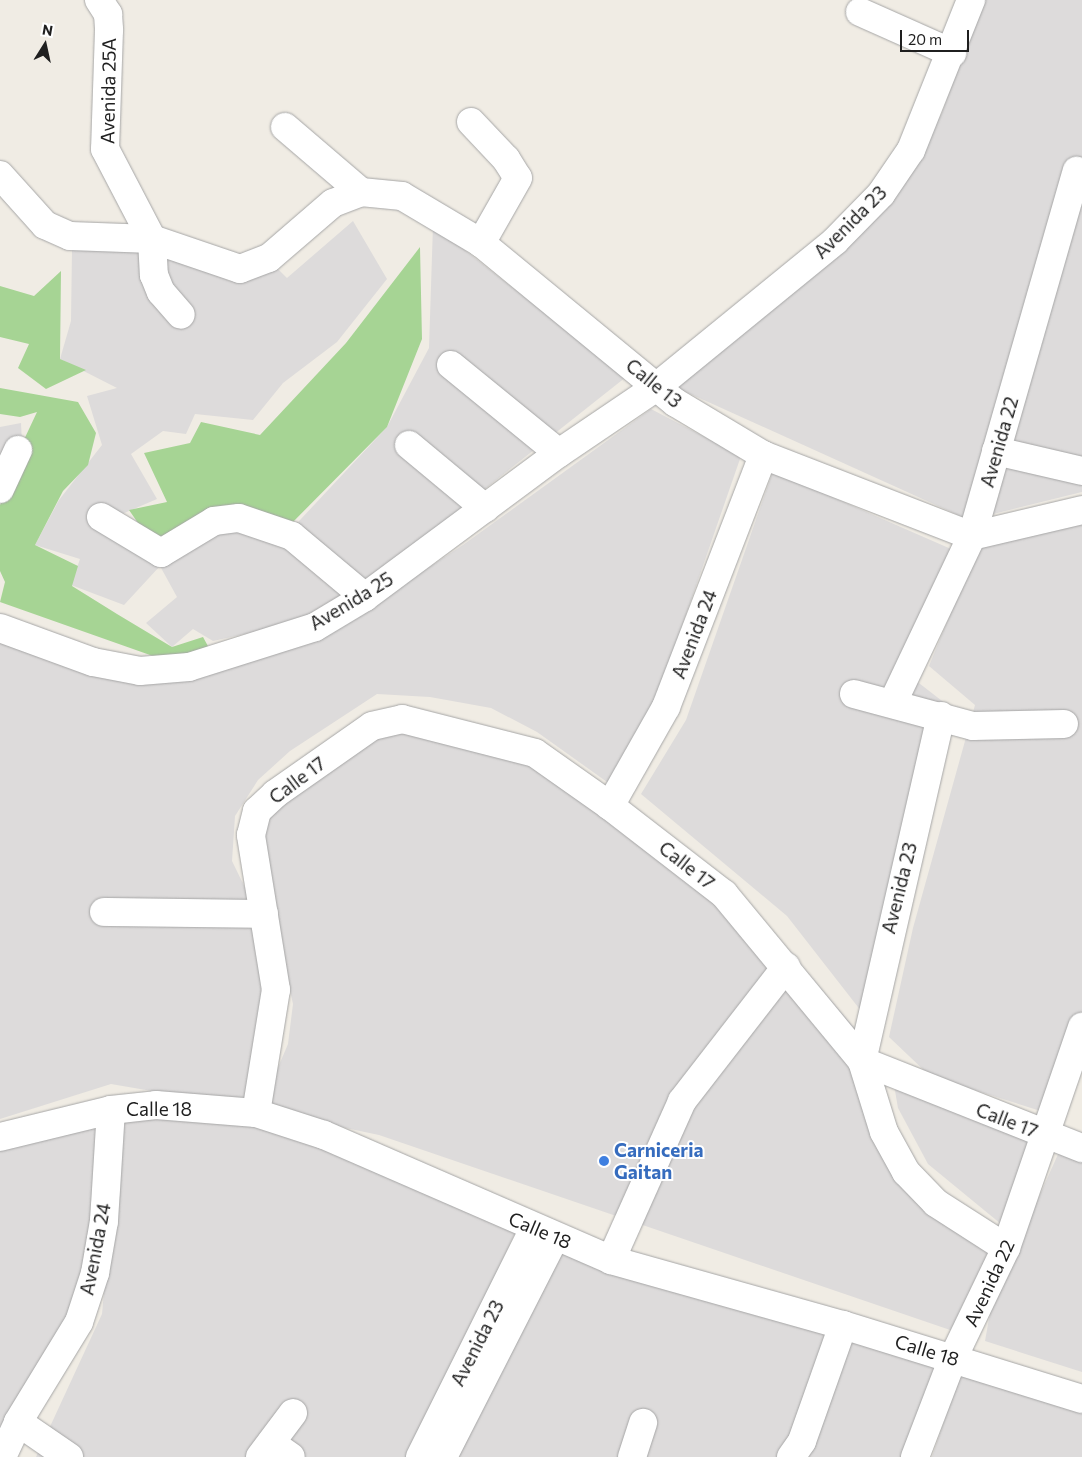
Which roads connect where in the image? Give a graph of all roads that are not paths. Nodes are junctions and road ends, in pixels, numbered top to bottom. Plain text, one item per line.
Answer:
1 (99, 0) edge
2 (971, 0) edge
3 (860, 12) dead end
4 (952, 53) junction
5 (471, 122) dead end
6 (285, 127) dead end
7 (1077, 171) dead end
8 (0, 175) edge
9 (361, 192) junction
10 (1074, 204) edge
11 (152, 239) junction
12 (481, 243) junction
13 (181, 316) dead end
14 (451, 365) dead end
15 (655, 388) junction
16 (409, 445) dead end
17 (18, 450) dead end
18 (996, 451) junction
19 (559, 453) junction
20 (763, 455) junction
21 (1082, 471) edge
22 (0, 489) edge
23 (485, 508) junction
24 (1082, 510) edge
25 (101, 517) dead end
26 (972, 536) junction
27 (365, 596) junction
28 (0, 628) edge
29 (854, 694) dead end
30 (893, 702) junction
31 (941, 716) junction
32 (1064, 724) dead end
33 (610, 806) junction
34 (104, 912) dead end
35 (264, 914) junction
36 (786, 967) junction
37 (1082, 1027) edge
38 (862, 1061) junction
39 (111, 1110) junction
40 (256, 1113) junction
41 (1045, 1134) junction
42 (0, 1136) edge
43 (1082, 1148) edge
44 (545, 1233) junction
45 (1006, 1248) junction
46 (611, 1260) junction
47 (843, 1325) junction
48 (953, 1358) junction
49 (1082, 1398) edge
50 (456, 1408) junction
51 (293, 1413) dead end
52 (18, 1422) junction
53 (643, 1423) dead end
54 (274, 1452) edge
55 (2, 1457) edge
56 (69, 1457) edge
57 (420, 1457) edge
58 (443, 1457) edge
59 (632, 1457) edge
60 (791, 1457) edge
61 (915, 1457) edge

1 - 11 street, Avenida 25A
2 - 4 street, Avenida 23
3 - 4 street
4 - 15 street, Avenida 23
5 - 12 street
6 - 9 street
7 - 10 street, Avenida 22
8 - 11 street
9 - 11 street
9 - 12 street, Calle 13
10 - 18 street, Avenida 22
11 - 13 street, Avenida 25A
12 - 15 street, Calle 13
14 - 19 street
15 - 19 street, Avenida 25
15 - 20 street, Calle 13
16 - 23 street
17 - 22 street
18 - 21 street
18 - 26 street, Avenida 22
19 - 23 street, Avenida 25
20 - 26 street, Calle 13
20 - 33 street, Avenida 24
23 - 27 street, Avenida 25
24 - 26 street
25 - 27 street
26 - 30 street, Avenida 22
27 - 28 street, Avenida 25
29 - 30 street
30 - 31 street
31 - 32 street
31 - 38 street, Avenida 23
33 - 35 street, Calle 17
33 - 36 street, Calle 17
34 - 35 street
35 - 40 street
36 - 38 street, Calle 17
36 - 46 street
37 - 41 street, Avenida 22
38 - 41 street, Calle 17
38 - 45 street
39 - 40 street, Calle 18
39 - 42 street, Calle 18
39 - 52 street, Avenida 24
40 - 44 street, Calle 18
41 - 43 street, Calle 17
41 - 45 street, Avenida 22
44 - 46 street, Calle 18
44 - 50 street, Avenida 23
45 - 48 street, Avenida 22
46 - 47 street, Calle 18
47 - 48 street, Calle 18
47 - 60 street
48 - 49 street, Calle 18
48 - 61 street, Avenida 22
50 - 57 street, Avenida 23
50 - 58 street, Avenida 23
51 - 54 street
52 - 55 street, Avenida 24
52 - 56 street
53 - 59 street

